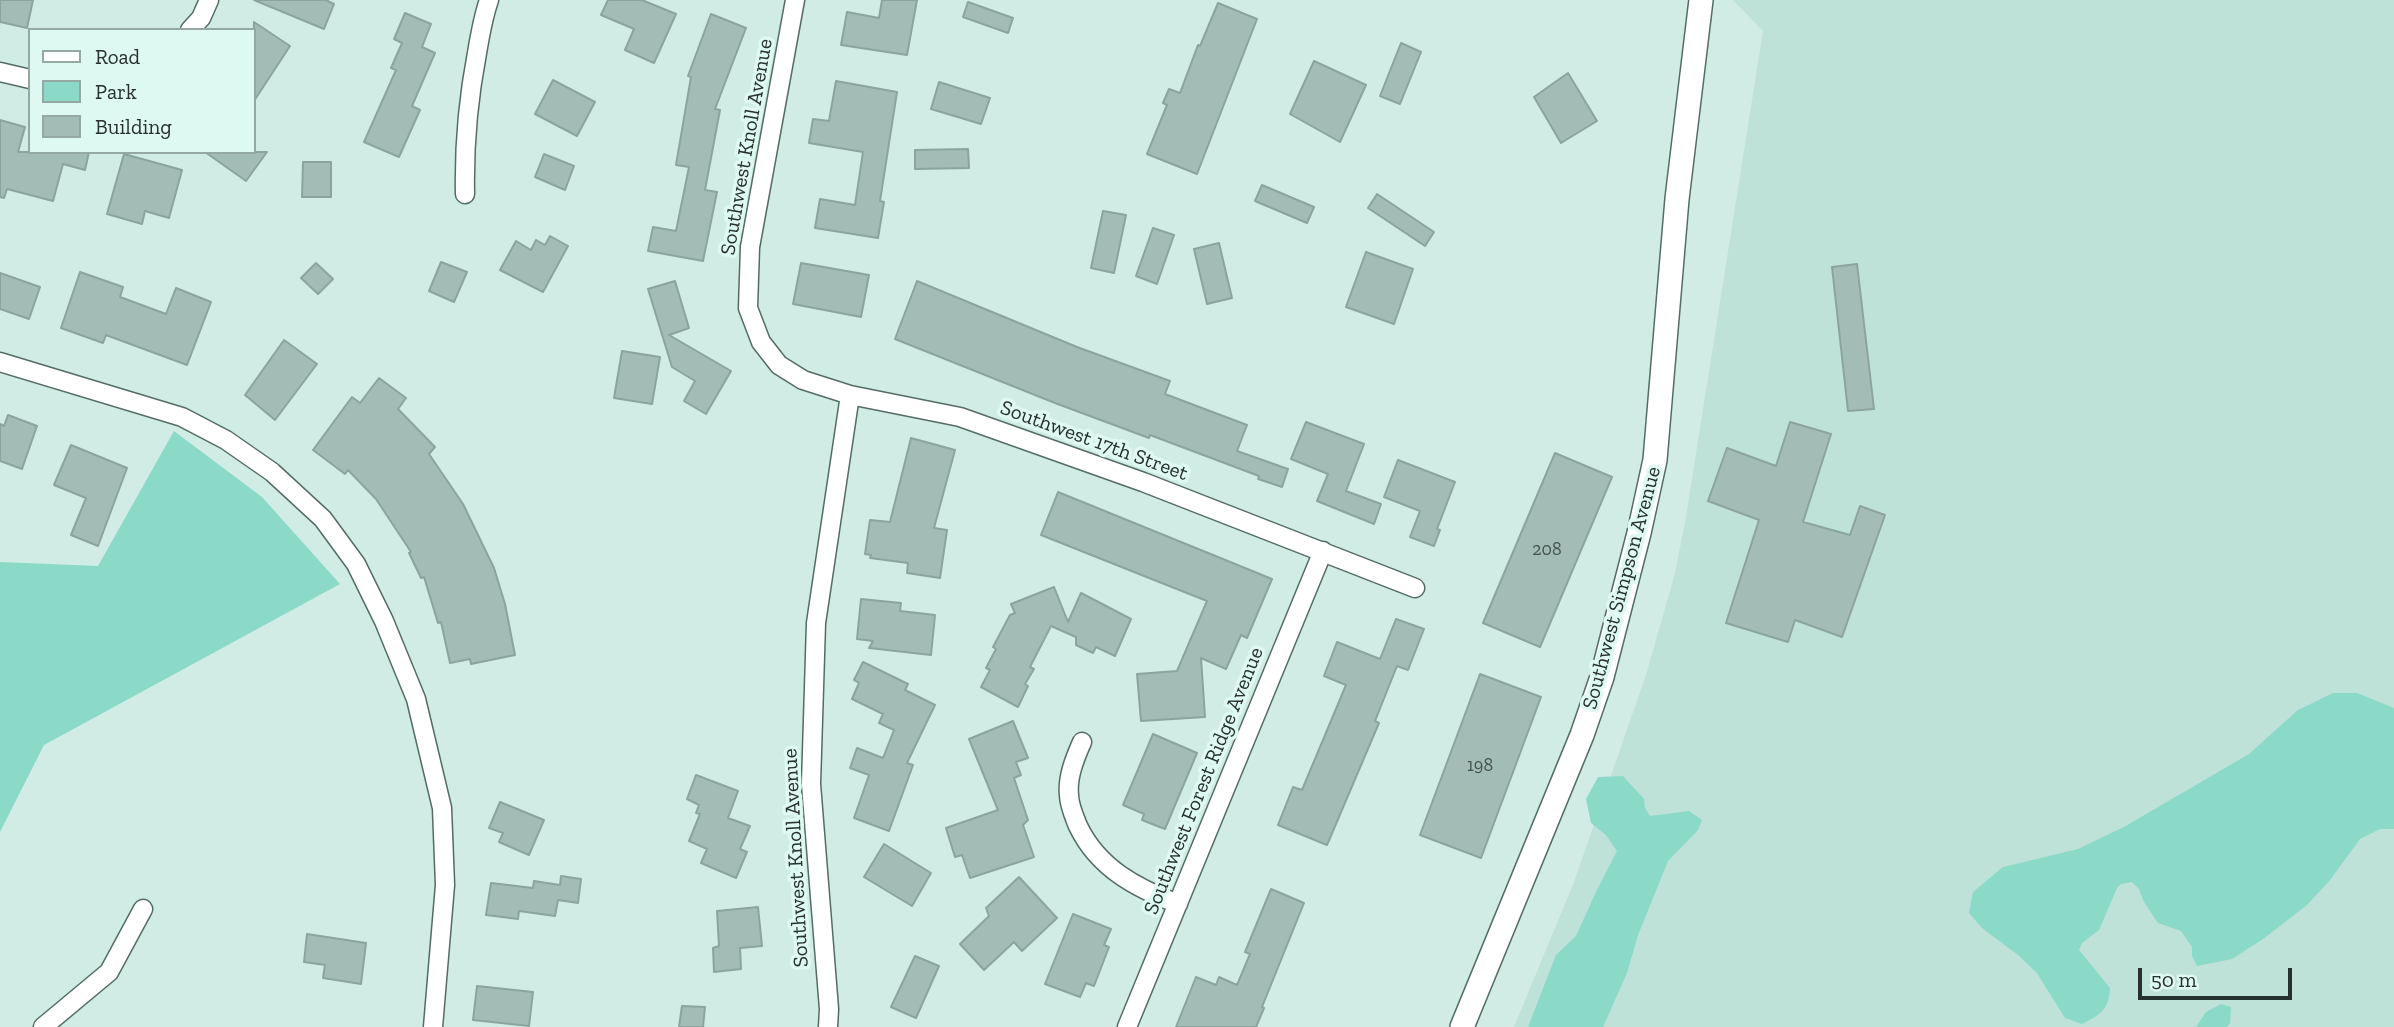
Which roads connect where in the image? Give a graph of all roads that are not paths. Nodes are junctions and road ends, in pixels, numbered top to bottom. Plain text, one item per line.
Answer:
1 (209, 0) edge
2 (489, 0) edge
3 (795, 0) edge
4 (1701, 0) edge
5 (192, 28) edge
6 (0, 72) edge
7 (28, 79) edge
8 (465, 194) dead end
9 (761, 342) joint
10 (0, 362) edge
11 (850, 395) junction
12 (1323, 551) junction
13 (1415, 588) dead end
14 (1082, 742) dead end
15 (1178, 904) junction
16 (143, 909) dead end
17 (43, 1027) edge
18 (433, 1027) edge
19 (828, 1027) edge
20 (1127, 1027) edge
21 (1462, 1027) edge

1 - 5 street
2 - 8 street
3 - 9 street, Southwest Knoll Avenue
4 - 21 street, Southwest Simpson Avenue
6 - 7 street
9 - 11 street, Southwest 17th Street
10 - 18 street
11 - 12 street, Southwest 17th Street
11 - 19 street, Southwest Knoll Avenue
12 - 13 street, Southwest 17th Street
12 - 15 street, Southwest Forest Ridge Avenue
14 - 15 street
15 - 20 street, Southwest Forest Ridge Avenue
16 - 17 street

